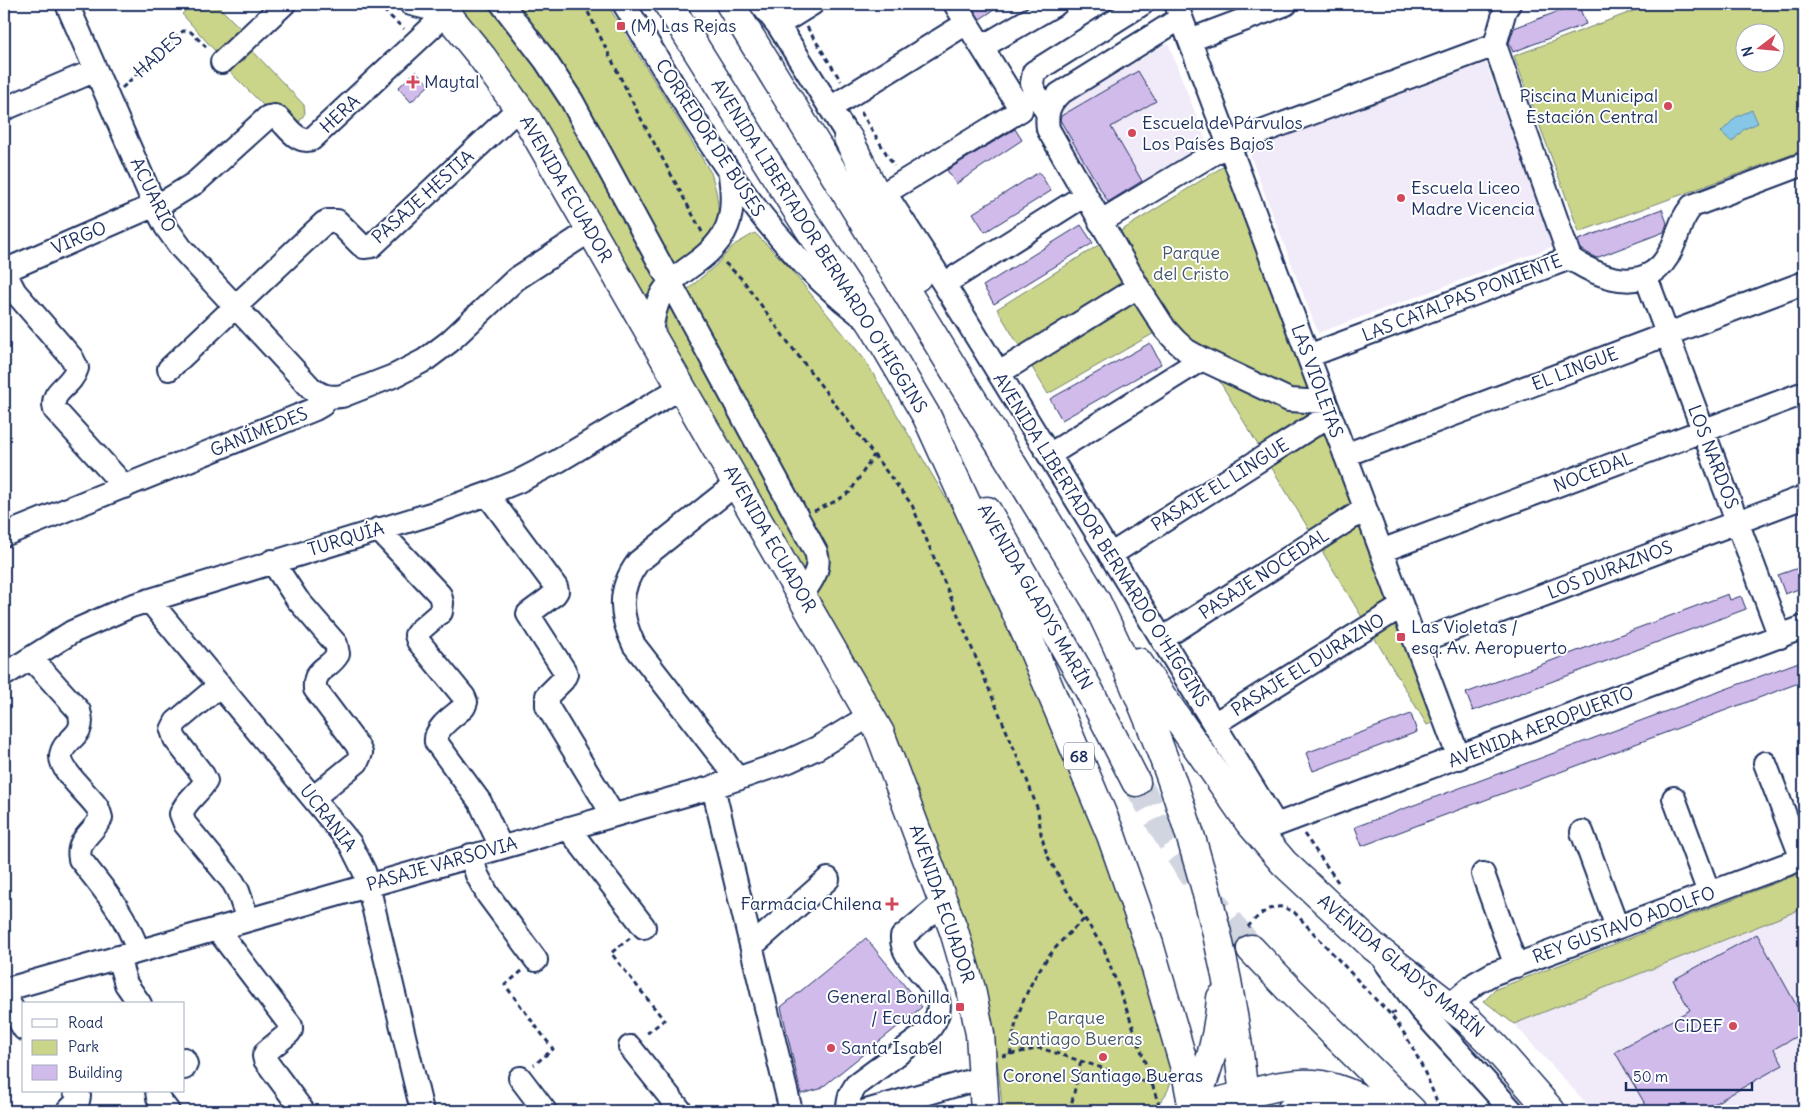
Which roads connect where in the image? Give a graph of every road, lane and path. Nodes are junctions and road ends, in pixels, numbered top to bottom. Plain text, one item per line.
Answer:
1 (68, 4) edge
2 (284, 4) edge
3 (410, 4) edge
4 (502, 4) edge
5 (584, 4) edge
6 (624, 4) edge
7 (668, 4) edge
8 (730, 4) edge
9 (761, 4) edge
10 (769, 4) edge
11 (812, 4) edge
12 (955, 4) edge
13 (1056, 4) edge
14 (1142, 4) edge
15 (1286, 4) edge
16 (1509, 4) edge
17 (443, 9) edge
18 (1179, 11) edge
19 (967, 23) junction
20 (778, 25) junction
21 (1190, 40) junction
22 (1495, 45) junction
23 (982, 47) junction
24 (222, 62) joint
25 (96, 70) junction
26 (120, 90) dead end
27 (519, 108) junction
28 (830, 108) junction
29 (4, 109) edge
30 (1021, 110) junction
31 (1047, 113) junction
32 (848, 138) junction
33 (1229, 144) junction
34 (1804, 164) edge
35 (730, 175) junction
36 (885, 193) junction
37 (1085, 195) junction
38 (155, 206) junction
39 (1100, 222) junction
40 (591, 230) junction
41 (712, 250) junction
42 (1570, 258) junction
43 (4, 271) edge
44 (1646, 277) junction
45 (1804, 283) edge
46 (670, 284) junction
47 (944, 284) junction
48 (1138, 288) junction
49 (236, 307) junction
50 (873, 325) junction
51 (1667, 334) junction
52 (651, 336) junction
53 (1308, 356) junction
54 (1202, 359) junction
55 (170, 369) dead end
56 (999, 373) junction
57 (682, 387) junction
58 (1804, 392) edge
59 (326, 397) junction
60 (1328, 409) junction
61 (983, 416) junction
62 (926, 418) junction
63 (1703, 431) junction
64 (874, 455) junction
65 (1049, 455) junction
66 (1345, 455) junction
67 (737, 483) junction
68 (125, 486) junction
69 (487, 494) junction
70 (1804, 497) edge
71 (1365, 509) junction
72 (798, 519) junction
73 (1737, 523) junction
74 (378, 529) junction
75 (5, 531) edge
76 (1381, 551) junction
77 (1110, 555) junction
78 (272, 561) junction
79 (802, 595) junction
80 (150, 600) junction
81 (1096, 601) junction
82 (1402, 606) junction
83 (1804, 627) edge
84 (1780, 637) junction
85 (1162, 639) junction
86 (1416, 644) junction
87 (30, 658) junction
88 (4, 675) edge
89 (220, 685) junction
90 (871, 715) junction
91 (1214, 724) junction
92 (1459, 758) junction
93 (1765, 763) dead end
94 (738, 778) junction
95 (1136, 782) tunnel mouth
96 (713, 787) junction
97 (313, 798) junction
98 (1674, 798) dead end
99 (613, 815) junction
100 (1276, 825) junction
101 (568, 828) junction
102 (1582, 832) dead end
103 (501, 847) junction
104 (471, 855) junction
105 (1803, 858) edge
106 (1483, 874) dead end
107 (828, 879) dead end
108 (368, 885) junction
109 (1709, 893) junction
110 (944, 902) junction
111 (1085, 918) junction
112 (1342, 918) junction
113 (248, 920) junction
114 (644, 926) joint
115 (1617, 928) junction
116 (217, 929) junction
117 (752, 946) junction
118 (1374, 947) junction
119 (1251, 949) tunnel mouth
120 (1221, 952) junction
121 (128, 954) junction
122 (536, 960) joint
123 (1516, 966) junction
124 (4, 990) edge
125 (139, 1002) edge
126 (1450, 1005) junction
127 (1391, 1014) dead end
128 (22, 1026) edge
129 (630, 1047) joint
130 (1010, 1054) junction
131 (1081, 1061) junction
132 (983, 1069) junction
133 (520, 1078) joint
134 (1152, 1084) junction
135 (76, 1092) edge
136 (157, 1092) edge
137 (1347, 1093) junction
138 (1244, 1103) edge
139 (1293, 1110) edge
140 (68, 1111) edge
141 (168, 1111) edge
142 (303, 1111) edge
143 (422, 1111) edge
144 (545, 1111) edge
145 (681, 1111) edge
146 (791, 1111) edge
147 (847, 1111) edge
148 (866, 1111) edge
149 (985, 1111) edge
150 (1070, 1111) edge
151 (1161, 1111) edge
152 (1192, 1111) edge
153 (1383, 1111) edge
154 (1412, 1111) edge
155 (1441, 1111) edge
156 (1512, 1111) edge
157 (1551, 1111) edge

1 - 25 street, ACUARIO
2 - 24 street
3 - 17 street
4 - 46 street
5 - 41 path
6 - 35 street, CORREDOR DE BUSES
7 - 50 main road, AVENIDA LIBERTADOR BERNARDO O'HIGGINS
8 - 61 main road, AVENIDA LIBERTADOR BERNARDO O'HIGGINS
9 - 20 street, AVENIDA LIBERTADOR BERNARDO O'HIGGINS
10 - 20 street
11 - 20 street
12 - 19 street
13 - 23 street
14 - 31 street
15 - 21 street
16 - 22 street
17 - 27 main road, AVENIDA ECUADOR
17 - 38 street, HERA
18 - 21 street, LAS VIOLETAS
18 - 31 street
19 - 23 street
19 - 28 street
20 - 28 street, AVENIDA LIBERTADOR BERNARDO O'HIGGINS
21 - 33 street, LAS VIOLETAS
22 - 33 street
22 - 42 street
23 - 30 street
24 - 26 path, HADES
25 - 29 street
25 - 38 street, ACUARIO
27 - 40 main road, AVENIDA ECUADOR
27 - 49 street, PASAJE HESTIA
28 - 32 street, AVENIDA LIBERTADOR BERNARDO O'HIGGINS
30 - 31 street
30 - 36 street
31 - 37 street
32 - 36 street, AVENIDA LIBERTADOR BERNARDO O'HIGGINS
32 - 61 main road
33 - 39 street
33 - 53 street, LAS VIOLETAS
34 - 44 street
35 - 41 street
35 - 50 street, CORREDOR DE BUSES
36 - 47 street, AVENIDA LIBERTADOR BERNARDO O'HIGGINS
37 - 39 street
37 - 47 street
38 - 43 street, VIRGO
38 - 49 street, ACUARIO
39 - 48 street
40 - 52 main road, AVENIDA ECUADOR
40 - 59 street, GANÍMEDES
41 - 46 street
41 - 64 path
42 - 44 street, LAS CATALPAS PONIENTE
42 - 53 street, LAS CATALPAS PONIENTE
43 - 68 street
44 - 51 street, LOS NARDOS
45 - 51 street, EL LINGUE
46 - 52 street
46 - 72 street
47 - 56 street, AVENIDA LIBERTADOR BERNARDO O'HIGGINS
48 - 54 street
48 - 56 street
49 - 55 street
49 - 59 street, ACUARIO
50 - 62 main road, AVENIDA LIBERTADOR BERNARDO O'HIGGINS
51 - 63 street, LOS NARDOS
51 - 66 street, EL LINGUE
52 - 57 main road, AVENIDA ECUADOR
53 - 60 street, LAS VIOLETAS
54 - 60 street
54 - 65 street
56 - 65 street, AVENIDA LIBERTADOR BERNARDO O'HIGGINS
57 - 67 main road, AVENIDA ECUADOR
57 - 69 street, TURQUÍA
58 - 63 street, NOCEDAL
59 - 68 street, GANÍMEDES
60 - 66 street, LAS VIOLETAS
60 - 77 street, PASAJE EL LINGUE
61 - 81 main road, AVENIDA LIBERTADOR BERNARDO O'HIGGINS
62 - 95 main road, AVENIDA GLADYS MARÍN
62 - 152 main road, AVENIDA LIBERTADOR BERNARDO O'HIGGINS / 68
63 - 73 street, LOS NARDOS
63 - 76 street, NOCEDAL
64 - 72 path
64 - 111 path
65 - 77 street, AVENIDA LIBERTADOR BERNARDO O'HIGGINS
66 - 71 street, LAS VIOLETAS
67 - 79 main road, AVENIDA ECUADOR
67 - 94 street
68 - 75 street, GANÍMEDES
69 - 74 street, TURQUÍA
69 - 99 street
70 - 73 street, LOS DURAZNOS
71 - 76 street, LAS VIOLETAS
71 - 85 street, PASAJE NOCEDAL
72 - 79 street
73 - 84 street, LOS NARDOS
73 - 86 street, LOS DURAZNOS
74 - 78 street, TURQUÍA
74 - 103 street
76 - 82 street, LAS VIOLETAS
77 - 85 street, AVENIDA LIBERTADOR BERNARDO O'HIGGINS
78 - 80 street, TURQUÍA
78 - 97 street
79 - 90 main road, AVENIDA ECUADOR
80 - 87 street, TURQUÍA
80 - 89 street, UCRANIA
81 - 112 main road, AVENIDA GLADYS MARÍN
81 - 120 main road, AVENIDA LIBERTADOR BERNARDO O'HIGGINS
82 - 86 street, LAS VIOLETAS
82 - 91 street, PASAJE EL DURAZNO
83 - 84 street, AVENIDA AEROPUERTO
84 - 92 street, AVENIDA AEROPUERTO
85 - 91 street, AVENIDA LIBERTADOR BERNARDO O'HIGGINS
86 - 92 street, LAS VIOLETAS
87 - 88 street, TURQUÍA
87 - 121 street
89 - 97 street, UCRANIA
89 - 113 street
90 - 94 street, PASAJE VARSOVIA
90 - 110 main road, AVENIDA ECUADOR
91 - 100 street, AVENIDA LIBERTADOR BERNARDO O'HIGGINS
92 - 100 street, AVENIDA AEROPUERTO
93 - 105 street
94 - 96 street, PASAJE VARSOVIA
96 - 99 street, PASAJE VARSOVIA
96 - 117 street
97 - 108 street, UCRANIA
98 - 109 street
99 - 101 street, PASAJE VARSOVIA
100 - 112 main road
101 - 103 street, PASAJE VARSOVIA
101 - 114 street
102 - 115 street
103 - 104 street, PASAJE VARSOVIA
104 - 108 street, PASAJE VARSOVIA
104 - 122 street
105 - 109 street, REY GUSTAVO ADOLFO
106 - 123 street
107 - 117 street
108 - 113 street, PASAJE VARSOVIA
108 - 143 street, UCRANIA
109 - 115 street, REY GUSTAVO ADOLFO
110 - 132 main road, AVENIDA ECUADOR
110 - 147 street
111 - 130 path
111 - 134 path
112 - 118 main road, AVENIDA GLADYS MARÍN
113 - 116 street, PASAJE VARSOVIA
114 - 129 path
115 - 123 street, REY GUSTAVO ADOLFO
116 - 121 street, PASAJE VARSOVIA
116 - 142 street
117 - 146 street
118 - 126 main road, AVENIDA GLADYS MARÍN
118 - 156 street
119 - 154 main road
120 - 138 main road, AVENIDA LIBERTADOR BERNARDO O'HIGGINS
120 - 152 main road
121 - 124 street, PASAJE VARSOVIA
121 - 125 street
122 - 133 path
123 - 126 street, REY GUSTAVO ADOLFO
124 - 128 street
126 - 157 main road, AVENIDA GLADYS MARÍN
127 - 155 path
129 - 145 street
130 - 131 path
130 - 132 path
131 - 134 path
131 - 150 path
132 - 148 street
132 - 149 main road, AVENIDA ECUADOR
133 - 144 street
134 - 151 path
135 - 140 street
136 - 141 street
137 - 138 main road
137 - 139 main road
137 - 153 main road
138 - 152 main road

